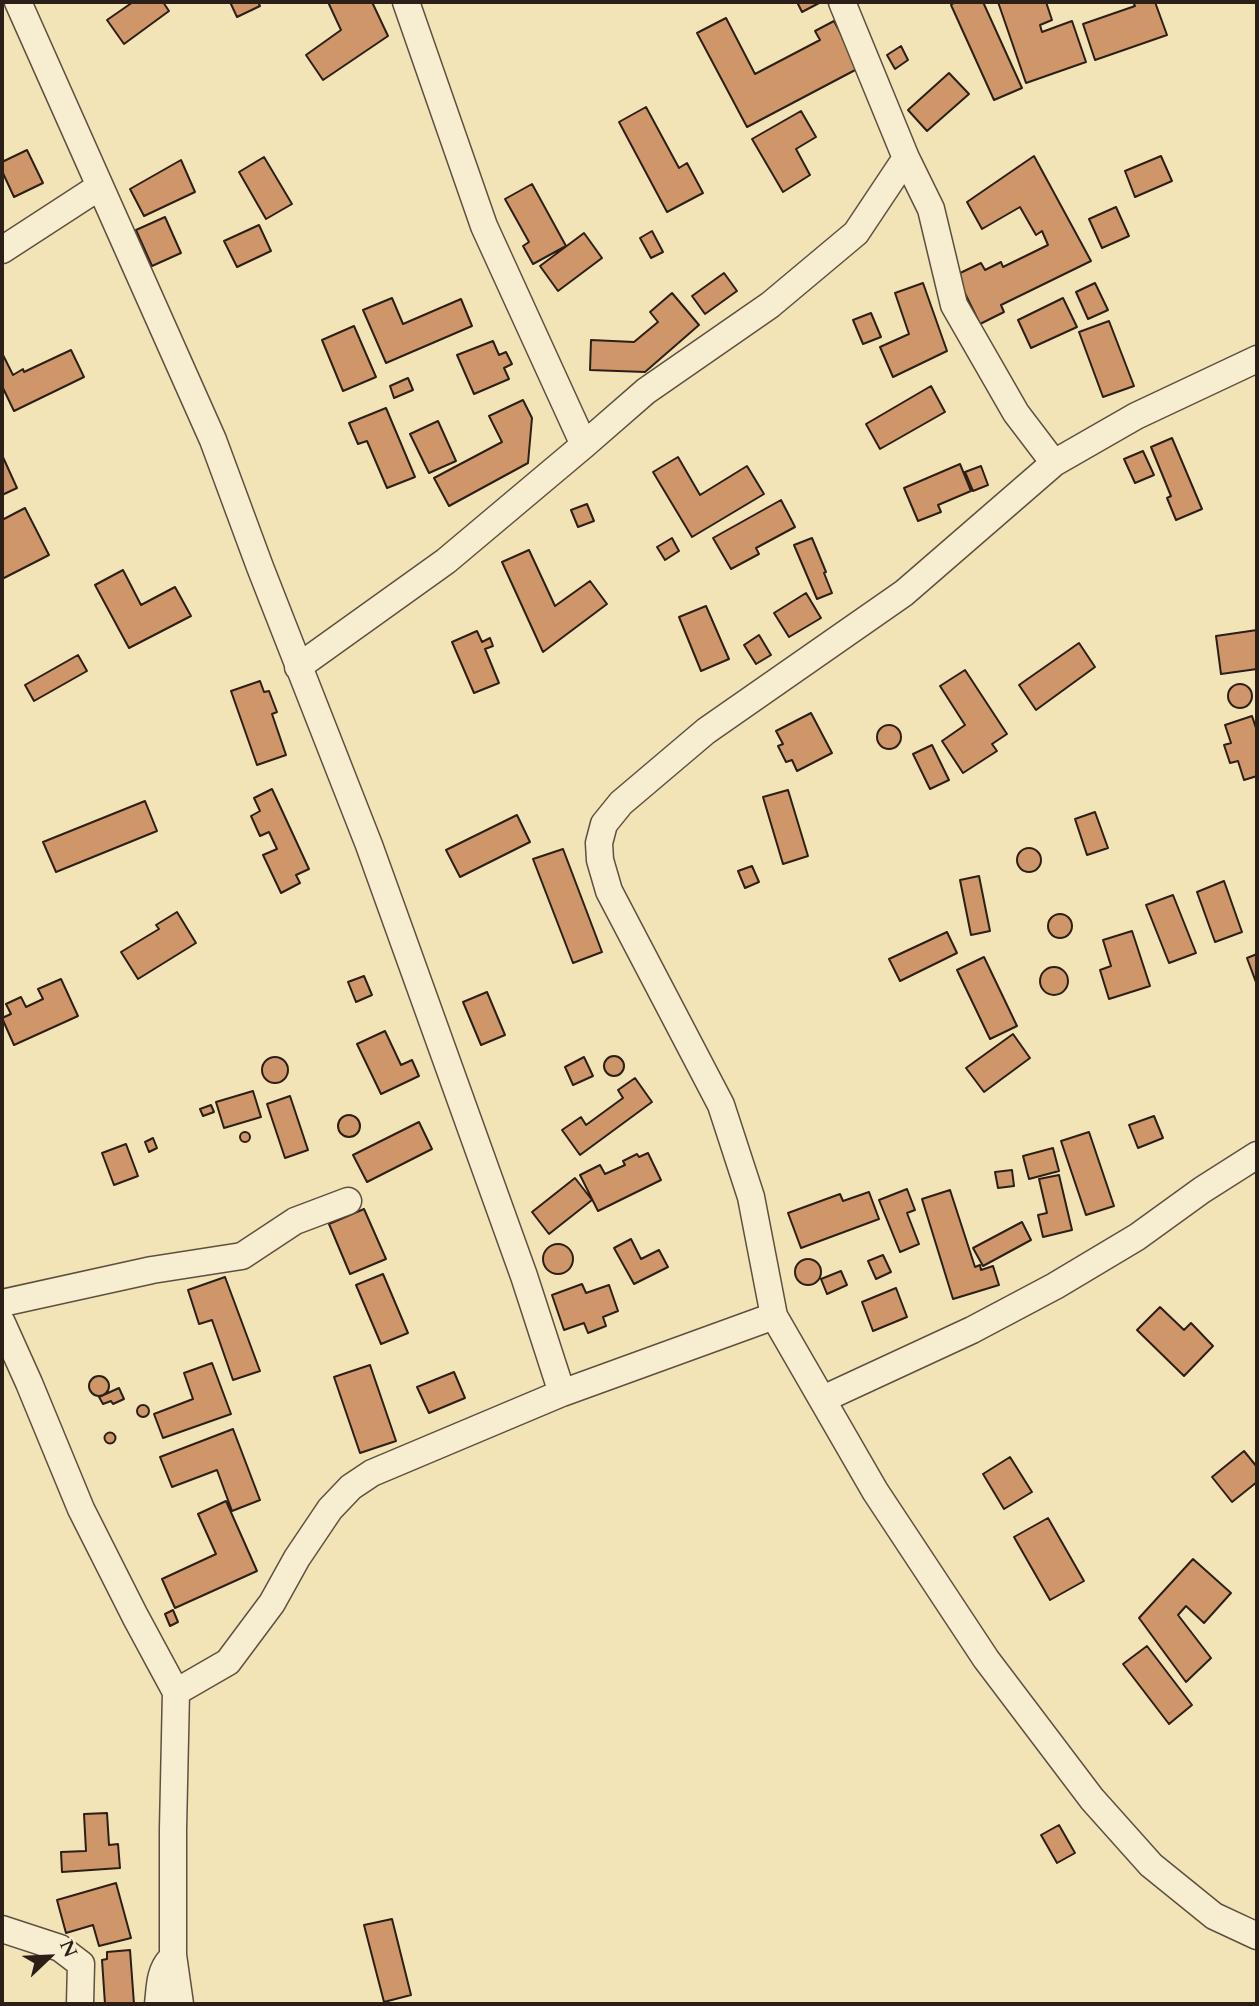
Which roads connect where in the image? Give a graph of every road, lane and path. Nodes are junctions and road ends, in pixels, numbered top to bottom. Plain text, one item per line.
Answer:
1 (18, 2) edge
2 (406, 2) edge
3 (842, 2) edge
4 (906, 158) junction
5 (99, 187) junction
6 (2, 250) edge
7 (1257, 359) edge
8 (584, 445) junction
9 (1054, 463) junction
10 (298, 667) junction
11 (1257, 1155) edge
12 (348, 1201) dead end
13 (2, 1303) edge
14 (774, 1316) junction
15 (2, 1323) edge
16 (562, 1393) junction
17 (823, 1399) junction
18 (176, 1692) junction
19 (2, 1929) edge
20 (1257, 1936) edge
21 (173, 1955) junction
22 (80, 2004) edge
23 (158, 2004) edge
24 (180, 2004) edge

1 - 5 street
2 - 8 street
3 - 4 street
4 - 8 street
4 - 9 street
5 - 6 street
5 - 10 street
7 - 9 street
8 - 10 street
9 - 14 street
10 - 16 street
11 - 17 street
12 - 13 street
14 - 16 street
14 - 17 street
15 - 18 street
16 - 18 street
17 - 20 street
18 - 21 street
19 - 22 street
21 - 23 street
21 - 24 street

